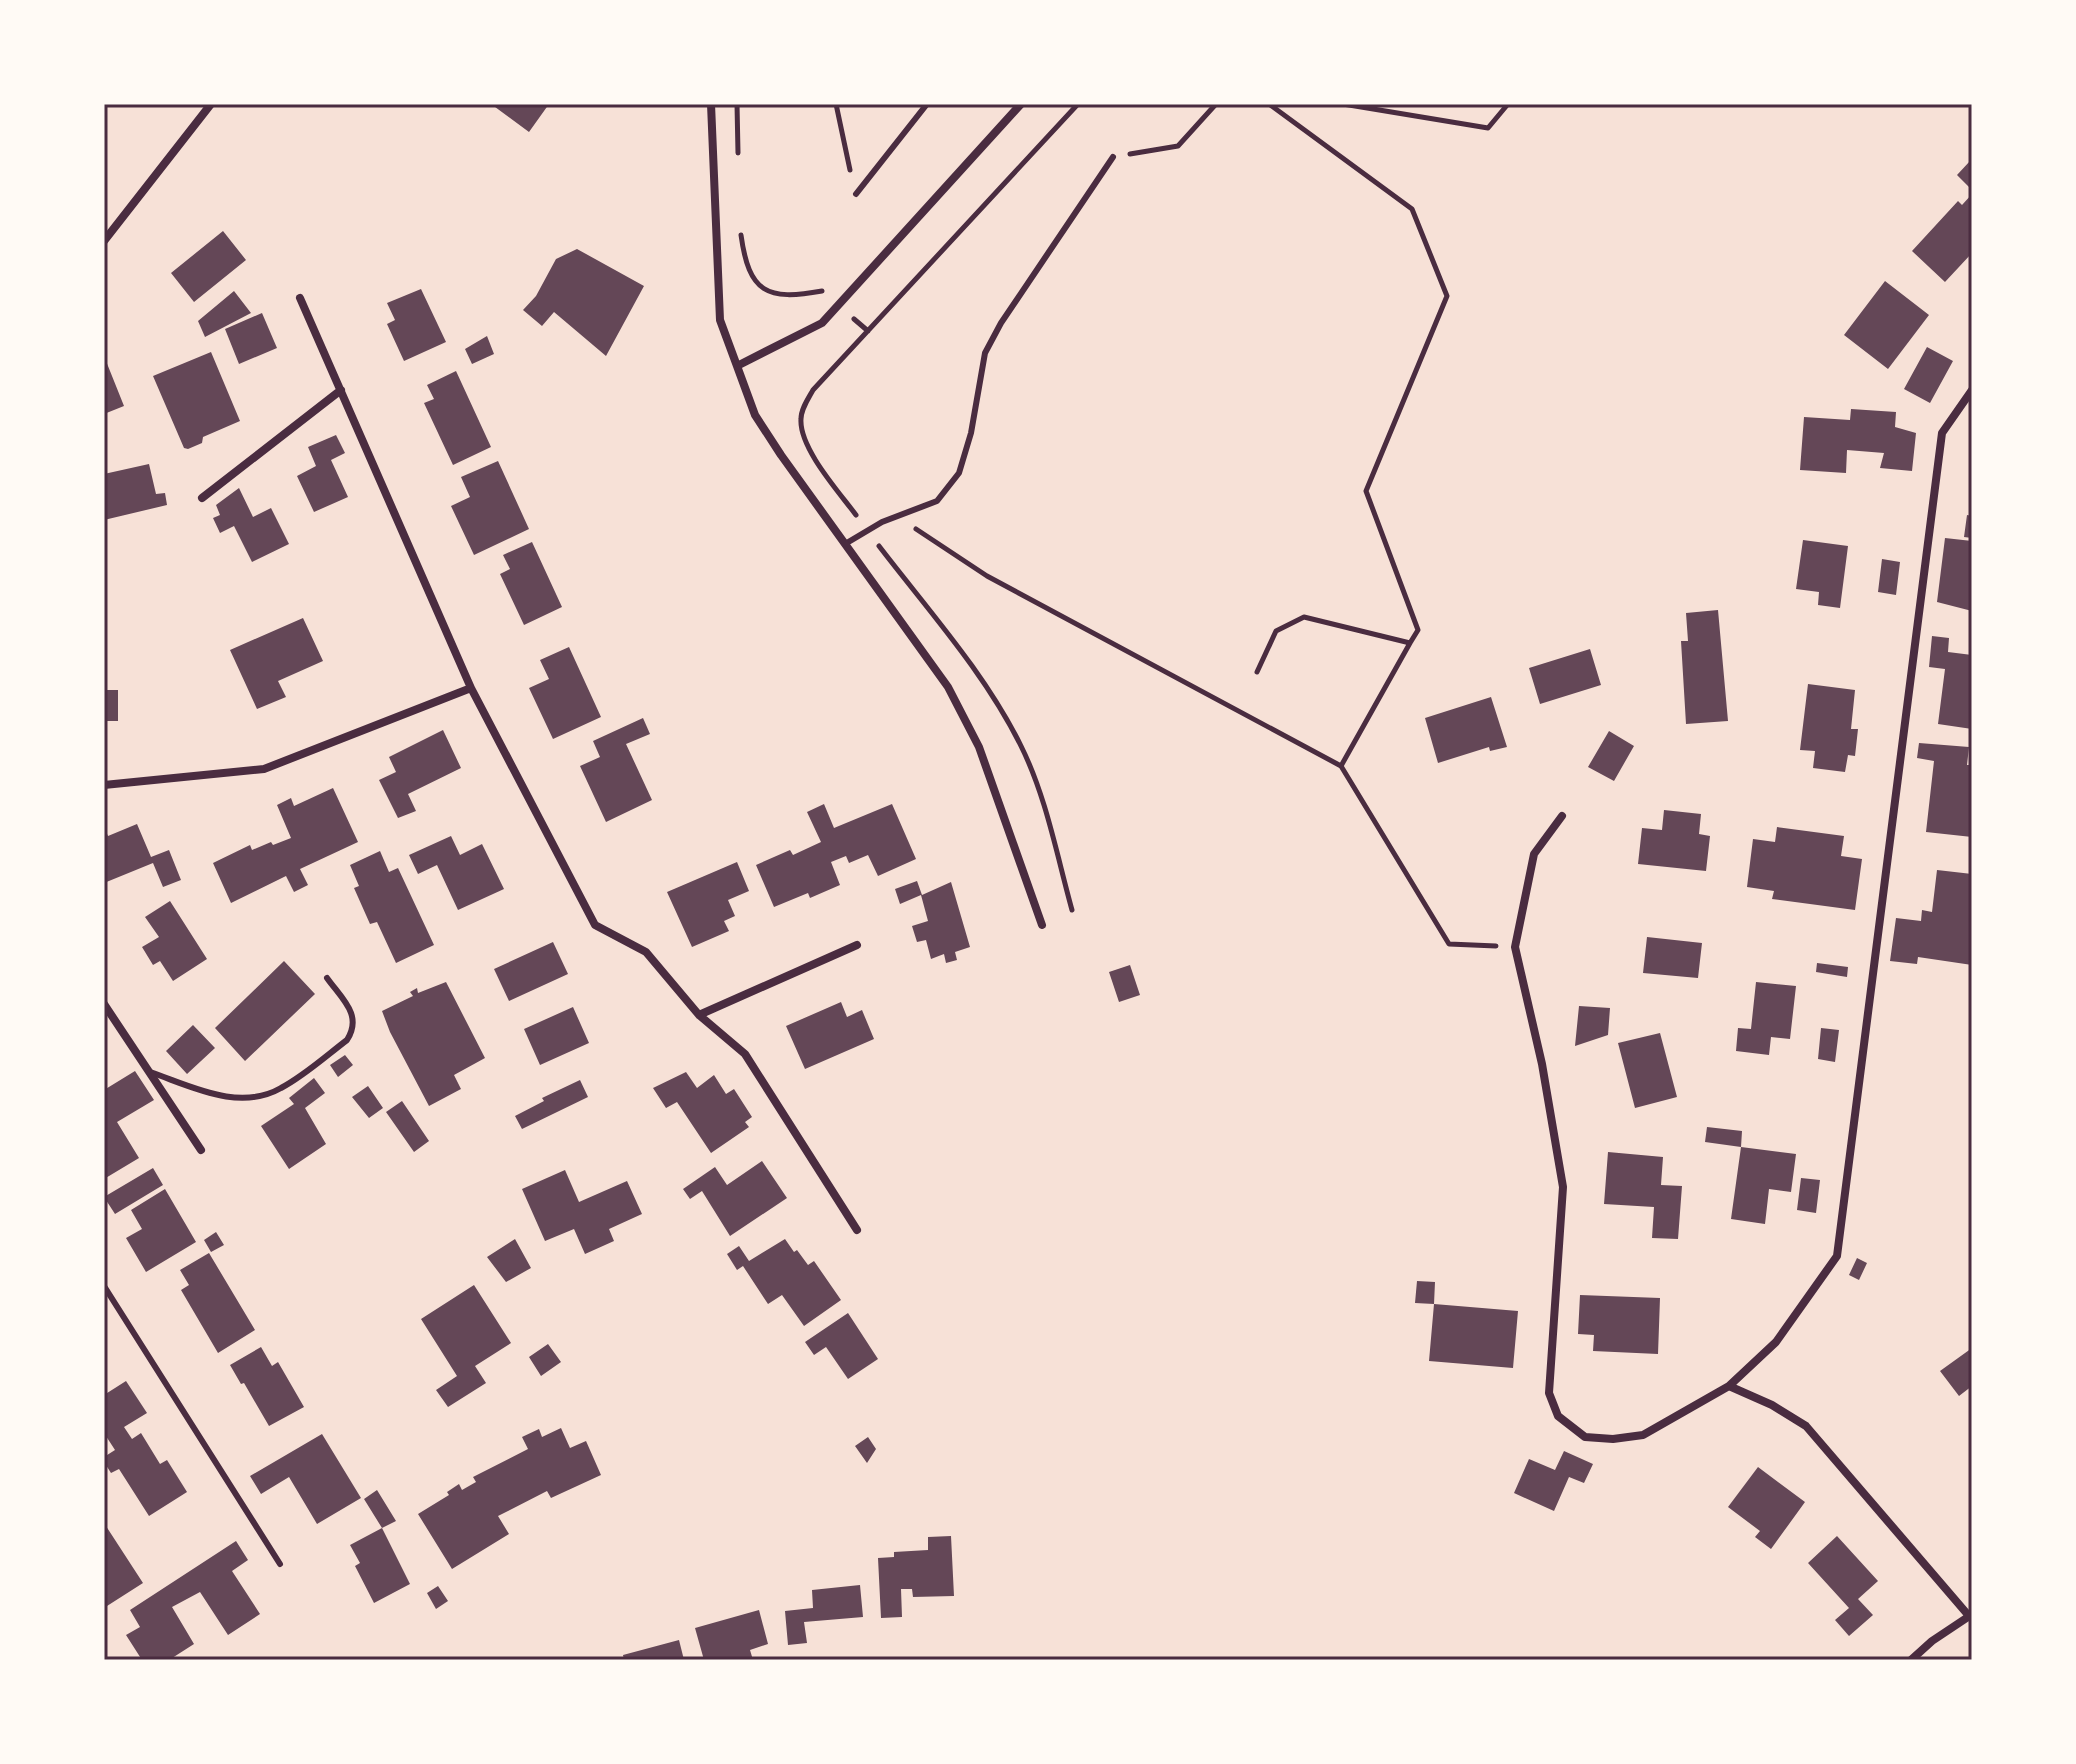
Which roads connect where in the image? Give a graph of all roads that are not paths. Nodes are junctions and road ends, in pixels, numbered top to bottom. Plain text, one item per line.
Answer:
1 (211, 104) edge
2 (711, 104) edge
3 (927, 104) edge
4 (1021, 104) edge
5 (1113, 157) road end
6 (856, 194) road end
7 (104, 241) edge
8 (300, 298) dead end
9 (737, 366) junction
10 (341, 390) junction
11 (1972, 390) edge
12 (202, 498) dead end
13 (845, 544) junction
14 (471, 688) junction
15 (104, 785) edge
16 (1562, 816) dead end
17 (1042, 925) dead end
18 (857, 945) dead end
19 (327, 978) dead end
20 (104, 1004) edge
21 (699, 1015) junction
22 (150, 1072) junction
23 (201, 1150) dead end
24 (857, 1230) dead end
25 (104, 1286) edge
26 (1729, 1386) junction
27 (280, 1564) dead end
28 (1970, 1615) edge
29 (1911, 1660) edge

1 - 7 street
2 - 9 street
3 - 6 lane
4 - 9 street
5 - 13 lane
8 - 10 street
9 - 13 street
10 - 12 street
10 - 14 street
11 - 26 street
13 - 17 street
14 - 15 street
14 - 21 street
16 - 26 street
18 - 21 street
19 - 22 lane
20 - 22 street
21 - 24 street
22 - 23 street
25 - 27 lane
26 - 28 street
28 - 29 street

